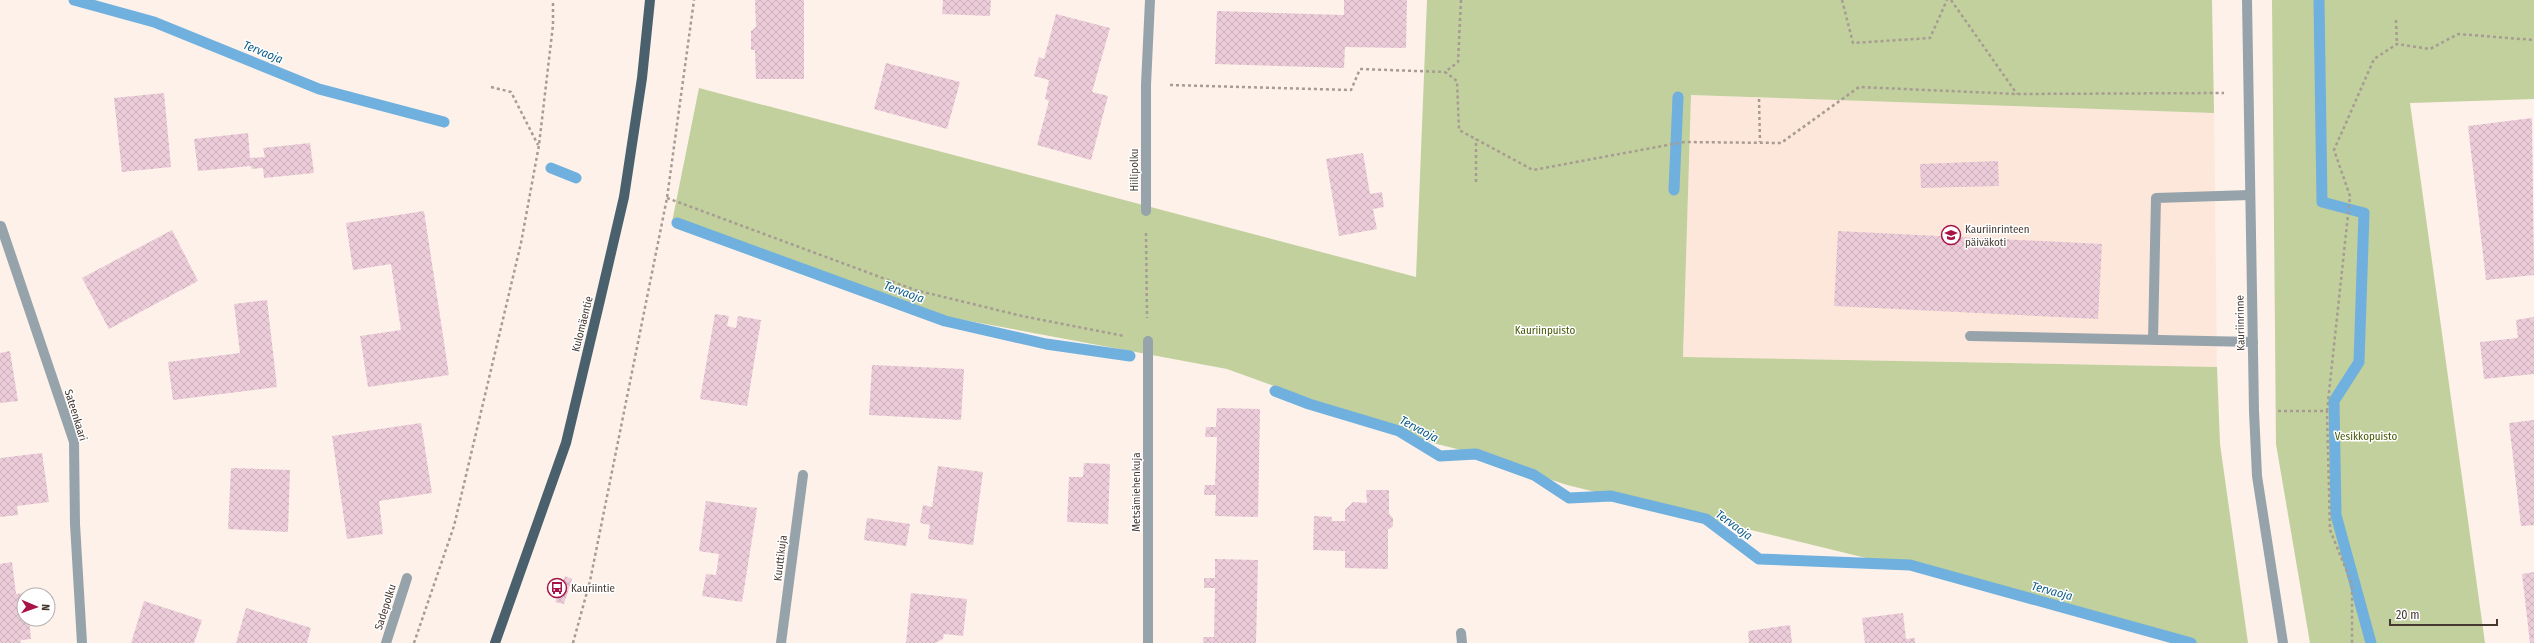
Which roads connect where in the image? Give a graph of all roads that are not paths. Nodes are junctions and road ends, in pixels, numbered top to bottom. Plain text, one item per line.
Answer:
1 (650, 0) edge
2 (1150, 0) edge
3 (2247, 0) edge
4 (2250, 195) junction
5 (1146, 211) road end
6 (1, 226) dead end
7 (1970, 336) dead end
8 (2153, 340) junction
9 (1148, 341) road end
10 (2252, 342) junction
11 (803, 475) dead end
12 (407, 578) dead end
13 (82, 643) edge
14 (386, 643) edge
15 (495, 643) edge
16 (781, 643) edge
17 (1148, 643) edge
18 (2284, 643) edge

1 - 15 main road, Kulomäentie
2 - 5 street, Hiilipolku
3 - 4 street, Kauriinrinne
4 - 8 street
4 - 10 street, Kauriinrinne
6 - 13 street, Sateenkaari
7 - 8 street
8 - 10 street
9 - 17 street, Metsämiehenkuja
10 - 18 street, Kauriinrinne
11 - 16 street, Kuuttikuja
12 - 14 street, Sadepolku

